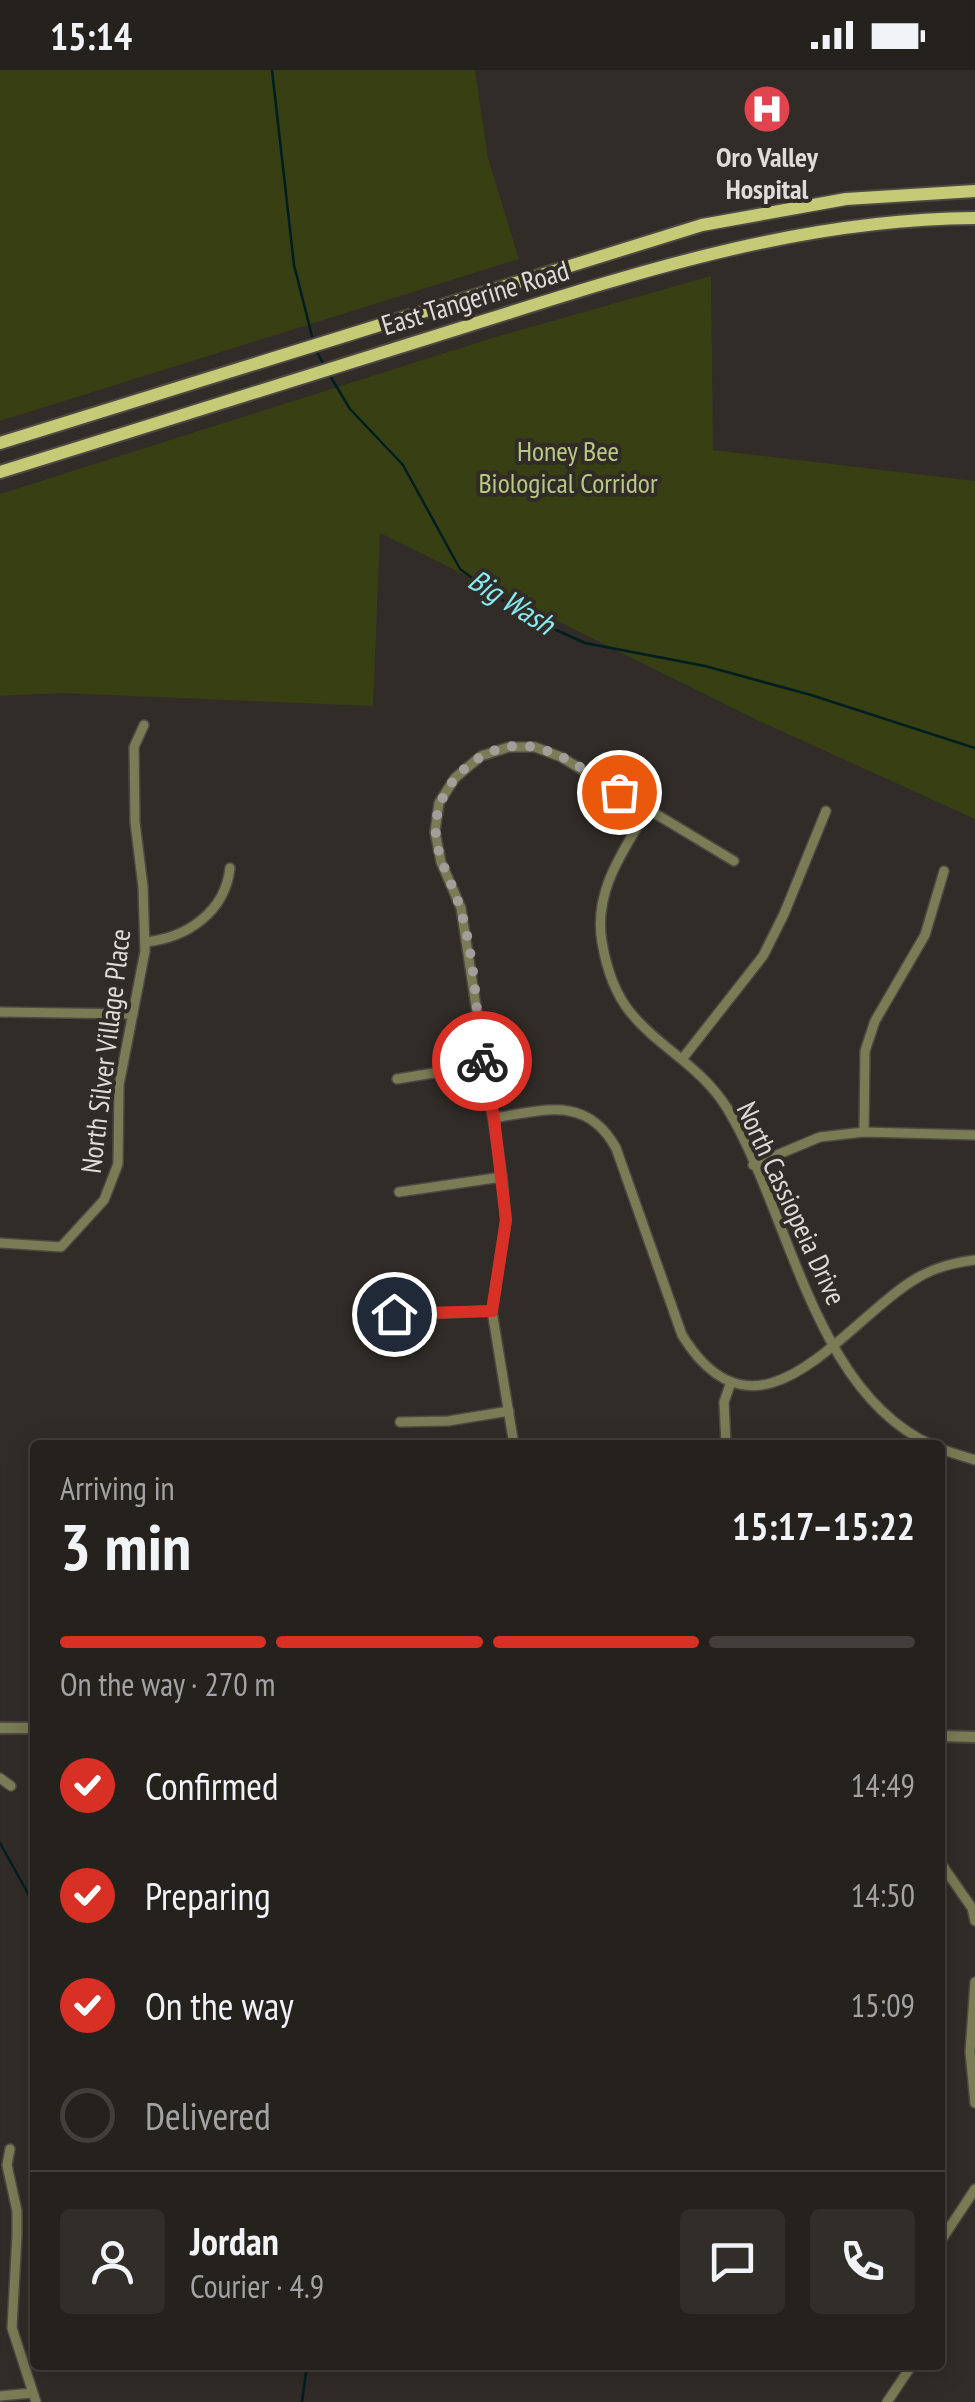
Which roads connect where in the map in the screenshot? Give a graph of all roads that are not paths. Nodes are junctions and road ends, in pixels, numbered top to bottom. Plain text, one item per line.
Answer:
1 (975, 191) edge
2 (975, 218) edge
3 (0, 443) edge
4 (0, 472) edge
5 (144, 724) dead end
6 (648, 808) junction
7 (826, 811) dead end
8 (734, 861) dead end
9 (230, 868) dead end
10 (944, 871) dead end
11 (145, 942) junction
12 (0, 1012) edge
13 (132, 1014) junction
14 (683, 1058) junction
15 (483, 1064) junction
16 (397, 1078) dead end
17 (494, 1118) junction
18 (864, 1132) junction
19 (975, 1135) edge
20 (753, 1166) junction
21 (502, 1177) junction
22 (399, 1192) dead end
23 (0, 1243) edge
24 (975, 1260) edge
25 (492, 1311) junction
26 (394, 1314) dead end
27 (833, 1346) junction
28 (732, 1382) junction
29 (509, 1411) junction
30 (400, 1422) dead end
31 (513, 1440) edge
32 (726, 1440) edge
33 (914, 1440) edge
34 (945, 1450) edge
35 (975, 1460) edge
36 (0, 1728) edge
37 (30, 1728) edge
38 (945, 1736) edge
39 (975, 1736) edge
40 (0, 1778) edge
41 (11, 1786) dead end
42 (945, 1869) edge
43 (975, 1921) edge
44 (975, 1982) edge
45 (975, 2103) edge
46 (10, 2150) dead end
47 (975, 2189) edge
48 (945, 2234) edge
49 (909, 2370) edge
50 (0, 2396) edge
51 (34, 2397) edge
52 (887, 2402) edge

1 - 3 main road, East Tangerine Road
2 - 4 main road, East Tangerine Road
5 - 11 street, North Silver Village Place
6 - 8 street
6 - 14 street, North Cassiopeia Drive
6 - 15 street
7 - 14 street
9 - 11 street
10 - 18 street
11 - 13 street, North Silver Village Place
12 - 13 street
13 - 23 street, North Silver Village Place
14 - 20 street, North Cassiopeia Drive
15 - 16 street
15 - 17 street
17 - 21 street
17 - 28 street
18 - 19 street
18 - 20 street
20 - 27 street, North Cassiopeia Drive
21 - 22 street
21 - 25 street
24 - 27 street
25 - 26 street
25 - 29 street
27 - 28 street
27 - 33 street, North Cassiopeia Drive
28 - 32 street
29 - 30 street
29 - 31 street
34 - 35 street
36 - 37 street
38 - 39 street
40 - 41 street
42 - 43 street
44 - 45 street
46 - 51 street
47 - 48 street
49 - 52 street
50 - 51 street

